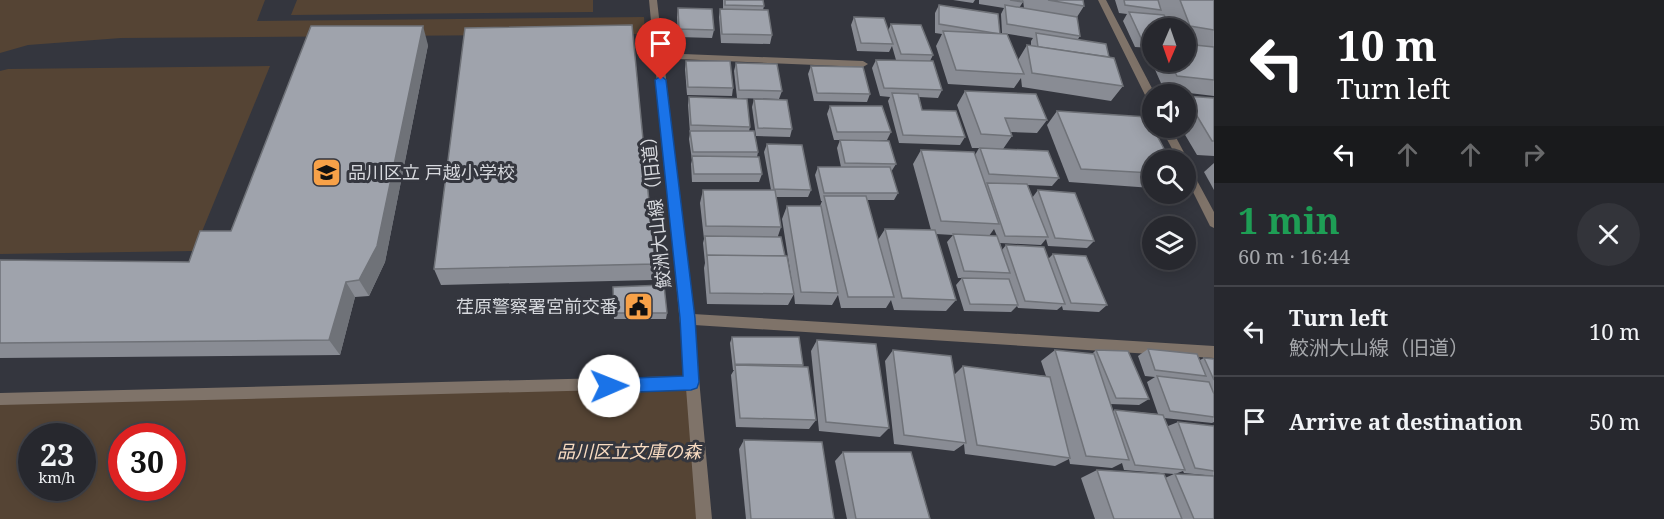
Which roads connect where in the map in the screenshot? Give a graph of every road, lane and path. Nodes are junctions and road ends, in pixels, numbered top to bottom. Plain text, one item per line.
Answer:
1 (654, 0) edge
2 (1102, 0) edge
3 (658, 56) junction
4 (863, 64) edge
5 (1144, 84) edge
6 (1196, 187) edge
7 (1214, 223) edge
8 (687, 318) junction
9 (1214, 352) edge
10 (691, 382) junction
11 (0, 399) edge
12 (704, 519) edge

1 - 3 street, 鮫洲大山線（旧道）
2 - 5 street
3 - 4 street
3 - 8 street, 鮫洲大山線（旧道）
6 - 7 street
8 - 9 street
8 - 10 street, 鮫洲大山線（旧道）
10 - 11 street
10 - 12 street, 鮫洲大山線（旧道）

